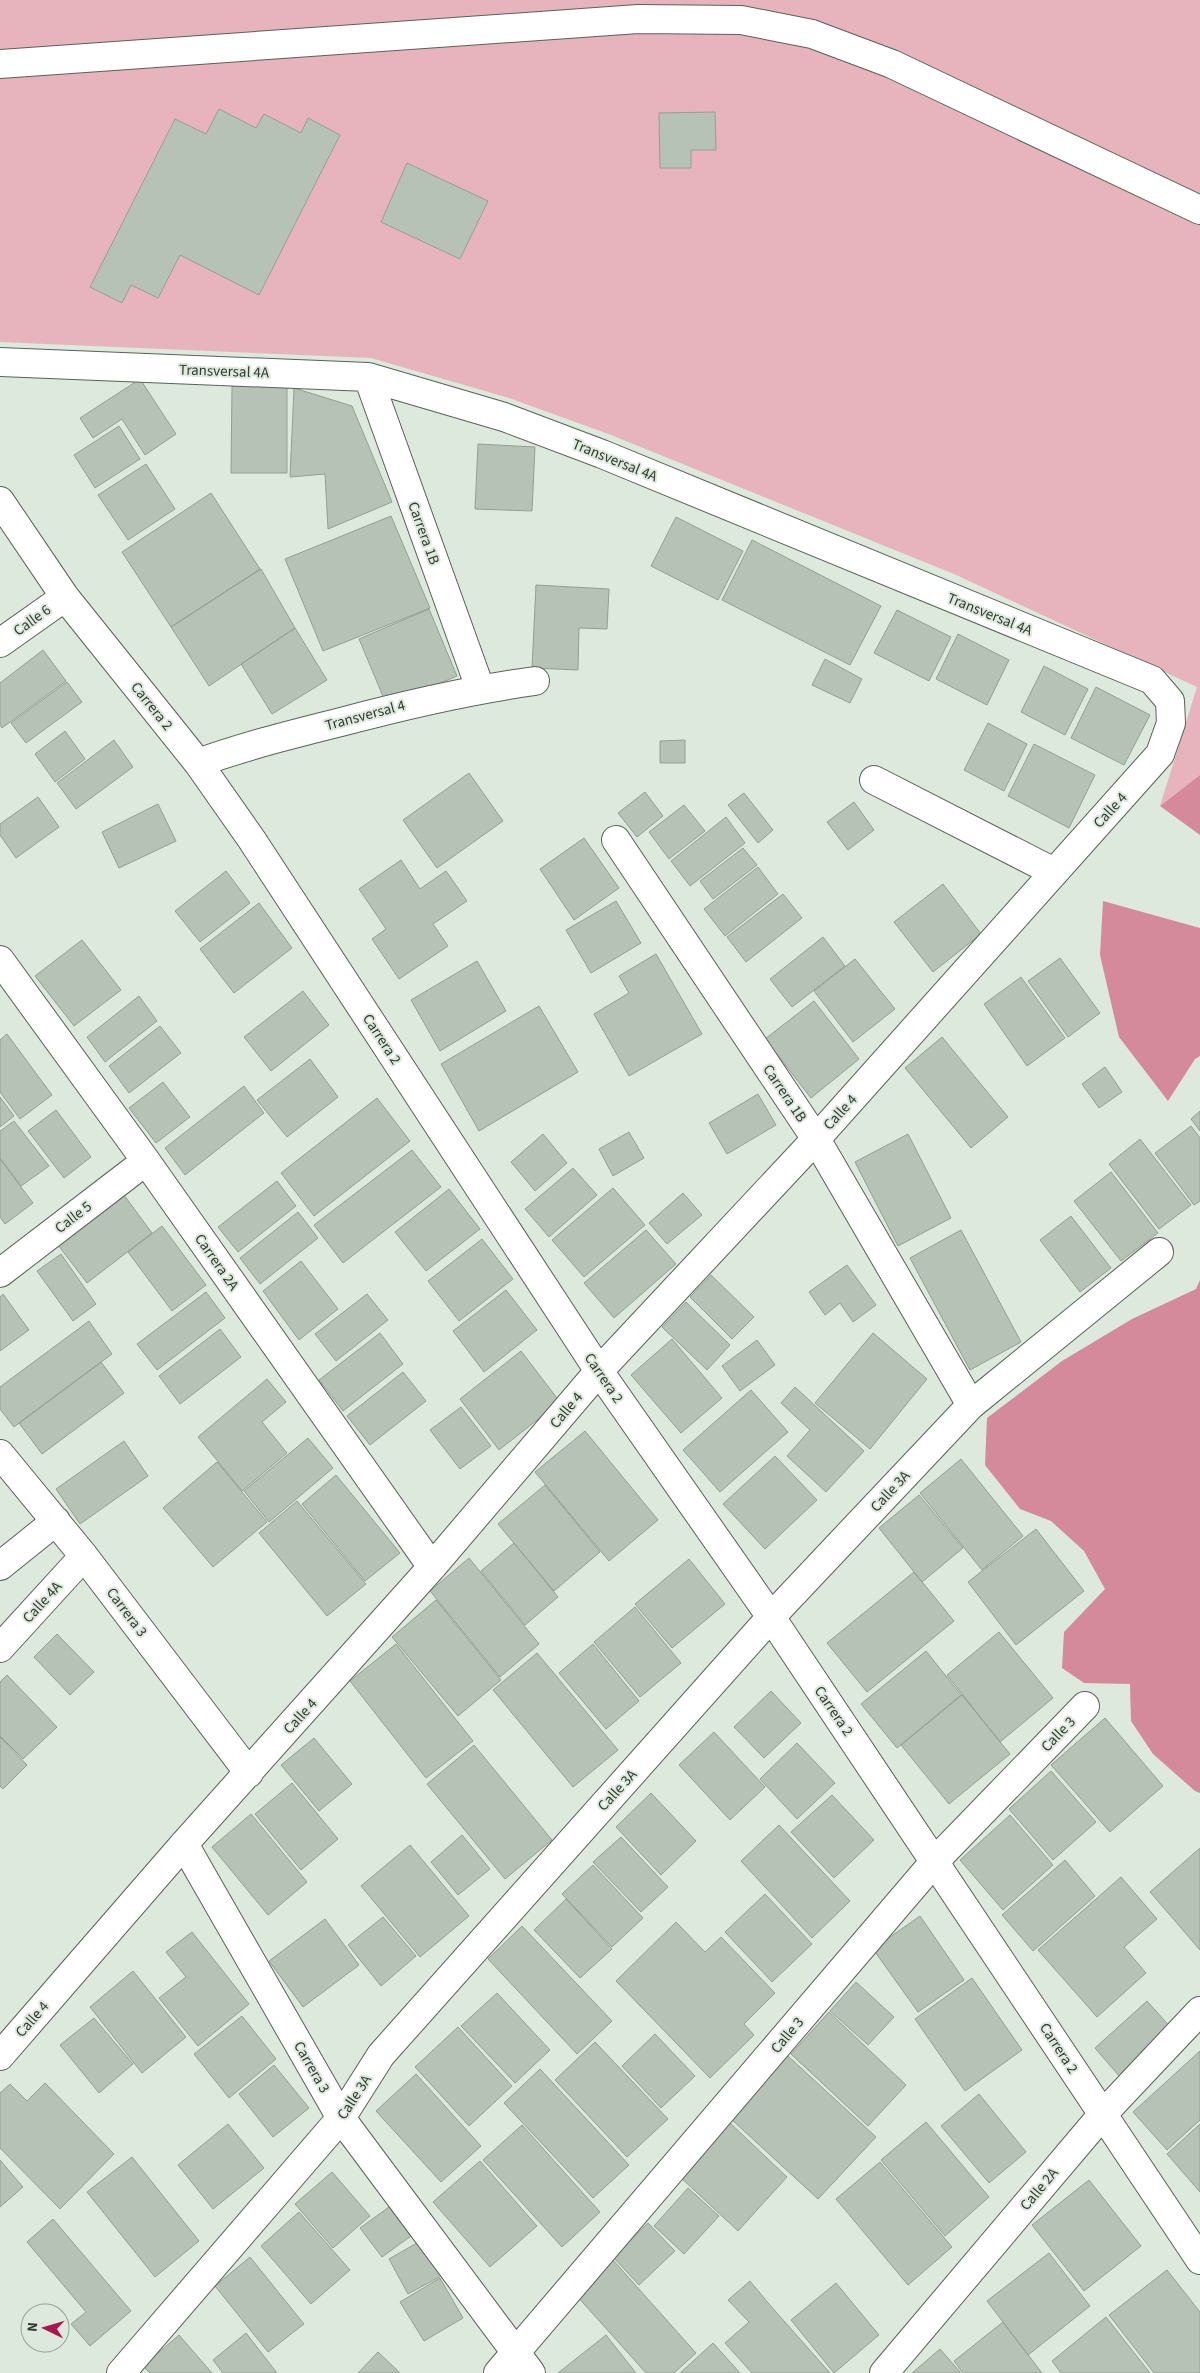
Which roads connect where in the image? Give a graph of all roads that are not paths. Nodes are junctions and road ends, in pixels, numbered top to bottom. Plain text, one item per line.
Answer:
1 (0, 64) edge
2 (1200, 210) edge
3 (0, 362) edge
4 (368, 377) junction
5 (0, 501) edge
6 (65, 597) junction
7 (0, 644) edge
8 (535, 681) dead end
9 (480, 688) junction
10 (1171, 723) joint
11 (198, 763) junction
12 (874, 780) dead end
13 (616, 840) dead end
14 (1054, 872) junction
15 (5, 978) edge
16 (816, 1139) junction
17 (146, 1161) junction
18 (1159, 1252) dead end
19 (0, 1273) edge
20 (599, 1372) junction
21 (971, 1405) junction
22 (0, 1454) edge
23 (56, 1520) junction
24 (84, 1556) junction
25 (0, 1566) edge
26 (432, 1567) junction
27 (771, 1618) junction
28 (0, 1648) edge
29 (1085, 1706) dead end
30 (249, 1774) junction
31 (184, 1844) junction
32 (935, 1861) junction
33 (1200, 2011) edge
34 (0, 2056) edge
35 (1103, 2114) junction
36 (341, 2118) junction
37 (1200, 2260) edge
38 (524, 2362) edge
39 (121, 2373) edge
40 (498, 2373) edge
41 (884, 2373) edge

1 - 2 street
3 - 4 street, Transversal 4A
4 - 9 street, Carrera 1B
4 - 10 street, Transversal 4A
5 - 6 street, Carrera 2
6 - 7 street, Calle 6
6 - 11 street, Carrera 2
8 - 9 street, Transversal 4
9 - 11 street, Transversal 4
10 - 14 street, Calle 4
11 - 20 street, Carrera 2
12 - 14 street
13 - 16 street, Carrera 1B
14 - 16 street, Calle 4
15 - 17 street, Carrera 2A
16 - 20 street, Calle 4
16 - 21 street, Carrera 1B
17 - 19 street, Calle 5
17 - 26 street, Carrera 2A
18 - 21 street, Calle 3A
20 - 26 street, Calle 4
20 - 27 street, Carrera 2
21 - 27 street, Calle 3A
22 - 23 street, Carrera 3
23 - 24 street, Carrera 3
23 - 25 street
24 - 28 street, Calle 4A
24 - 30 street, Carrera 3
26 - 30 street, Calle 4
27 - 32 street, Carrera 2
27 - 36 street, Calle 3A
29 - 32 street, Calle 3
30 - 31 street, Calle 4
31 - 34 street, Calle 4
31 - 36 street, Carrera 3
32 - 35 street, Carrera 2
32 - 38 street, Calle 3
33 - 35 street, Calle 2A
35 - 37 street, Carrera 2
35 - 41 street, Calle 2A
36 - 38 street, Carrera 3
36 - 39 street, Calle 3A
38 - 40 street, Calle 3

